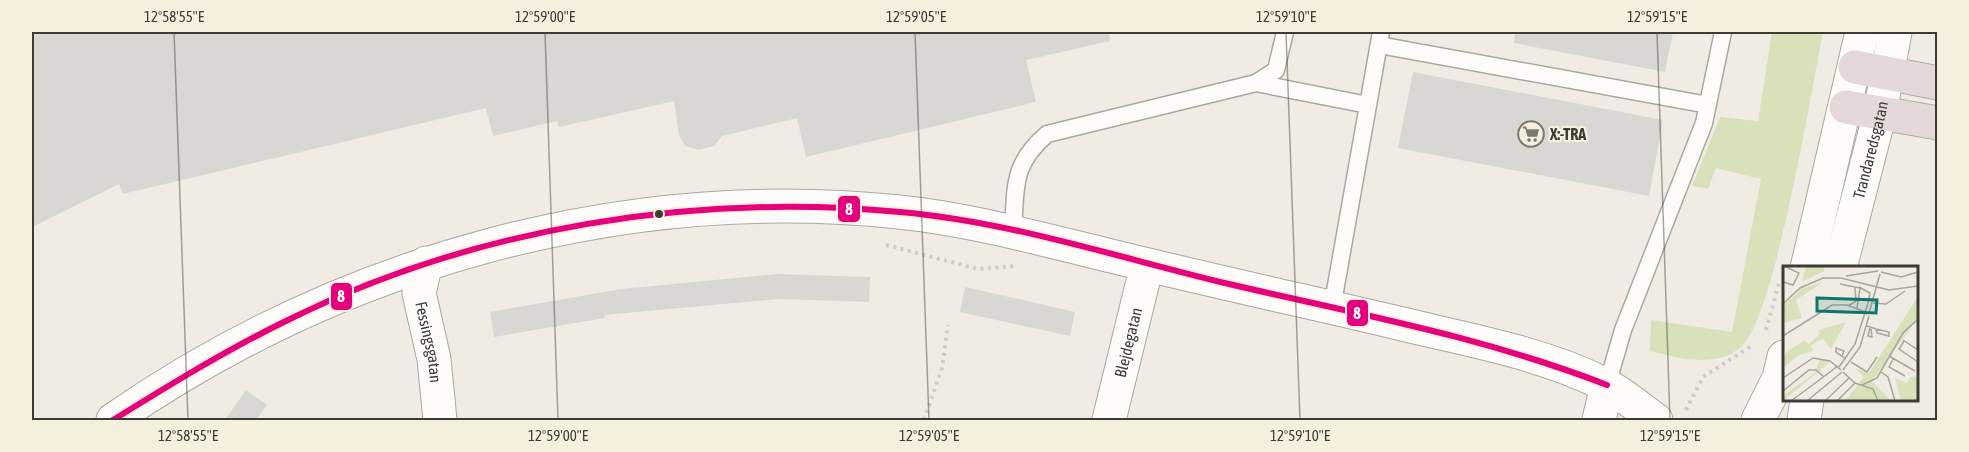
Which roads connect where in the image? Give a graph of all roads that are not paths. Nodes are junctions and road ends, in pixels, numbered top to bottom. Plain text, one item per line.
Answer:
1 (1285, 32) edge
2 (1723, 32) edge
3 (1862, 32) edge
4 (1895, 32) edge
5 (1380, 38) edge
6 (1855, 67) junction
7 (1889, 74) junction
8 (1256, 83) junction
9 (1938, 83) edge
10 (1368, 105) junction
11 (1708, 105) junction
12 (1846, 107) junction
13 (1880, 113) junction
14 (1938, 123) edge
15 (1013, 232) junction
16 (426, 263) junction
17 (1147, 265) junction
18 (1807, 266) edge
19 (1840, 266) edge
20 (1332, 308) junction
21 (1783, 364) edge
22 (1607, 385) junction
23 (1807, 401) edge
24 (113, 420) edge
25 (440, 420) edge
26 (1108, 420) edge
27 (1599, 420) edge
28 (1656, 420) edge
29 (1758, 420) edge
30 (1804, 420) edge

1 - 8 lane
2 - 11 lane
3 - 6 street, Trandaredsgatan
4 - 7 street, Trandaredsgatan
5 - 10 lane
5 - 11 lane
6 - 7 highway
6 - 12 street, Trandaredsgatan
7 - 9 highway
7 - 13 street, Trandaredsgatan
8 - 10 lane
8 - 15 lane
10 - 20 lane
11 - 22 lane
12 - 13 highway
12 - 18 street, Trandaredsgatan
13 - 14 highway
13 - 19 street, Trandaredsgatan
15 - 16 street
15 - 17 street
16 - 24 street
16 - 25 street, Fessingsgatan
17 - 20 street
17 - 26 street, Blejdegatan
20 - 22 street
21 - 29 street
22 - 27 street
22 - 28 street
23 - 30 street

